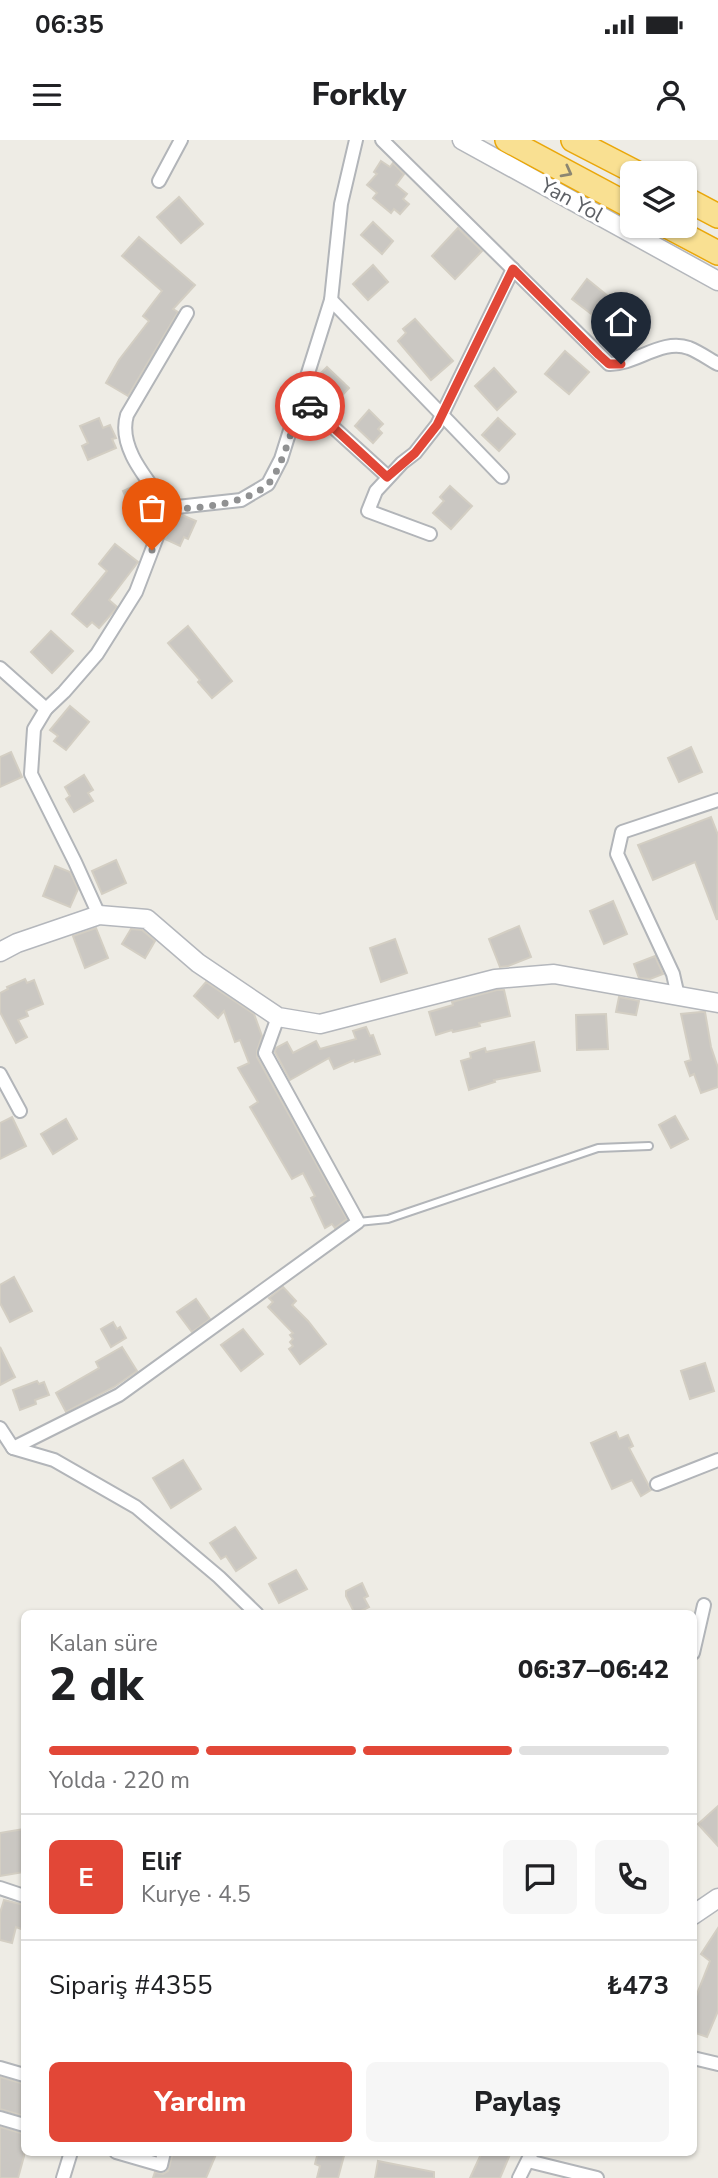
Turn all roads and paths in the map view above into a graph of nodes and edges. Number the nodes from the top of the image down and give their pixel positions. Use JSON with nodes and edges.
{"nodes":[{"id":1,"x":181,"y":140,"type":"edge"},
{"id":2,"x":356,"y":140,"type":"edge"},
{"id":3,"x":382,"y":140,"type":"edge"},
{"id":4,"x":463,"y":140,"type":"edge"},
{"id":5,"x":507,"y":140,"type":"edge"},
{"id":6,"x":573,"y":140,"type":"edge"},
{"id":7,"x":620,"y":164,"type":"edge"},
{"id":8,"x":159,"y":181,"type":"dead end"},
{"id":9,"x":620,"y":201,"type":"edge"},
{"id":10,"x":697,"y":205,"type":"edge"},
{"id":11,"x":718,"y":216,"type":"edge"},
{"id":12,"x":690,"y":238,"type":"edge"},
{"id":13,"x":718,"y":253,"type":"edge"},
{"id":14,"x":513,"y":269,"type":"junction"},
{"id":15,"x":718,"y":281,"type":"edge"},
{"id":16,"x":331,"y":300,"type":"junction"},
{"id":17,"x":187,"y":313,"type":"dead end"},
{"id":18,"x":718,"y":364,"type":"edge"},
{"id":19,"x":302,"y":398,"type":"junction"},
{"id":20,"x":442,"y":414,"type":"junction"},
{"id":21,"x":387,"y":477,"type":"junction"},
{"id":22,"x":502,"y":477,"type":"dead end"},
{"id":23,"x":169,"y":509,"type":"junction"},
{"id":24,"x":430,"y":534,"type":"dead end"},
{"id":25,"x":0,"y":668,"type":"edge"},
{"id":26,"x":46,"y":709,"type":"junction"},
{"id":27,"x":718,"y":800,"type":"edge"},
{"id":28,"x":99,"y":915,"type":"junction"},
{"id":29,"x":0,"y":952,"type":"edge"},
{"id":30,"x":678,"y":996,"type":"junction"},
{"id":31,"x":718,"y":1003,"type":"edge"},
{"id":32,"x":278,"y":1017,"type":"junction"},
{"id":33,"x":0,"y":1074,"type":"edge"},
{"id":34,"x":20,"y":1111,"type":"dead end"},
{"id":35,"x":649,"y":1146,"type":"dead end"},
{"id":36,"x":358,"y":1222,"type":"junction"},
{"id":37,"x":0,"y":1427,"type":"edge"},
{"id":38,"x":13,"y":1448,"type":"junction"},
{"id":39,"x":718,"y":1460,"type":"edge"},
{"id":40,"x":657,"y":1484,"type":"dead end"},
{"id":41,"x":704,"y":1605,"type":"dead end"},
{"id":42,"x":253,"y":1610,"type":"edge"},
{"id":43,"x":697,"y":1636,"type":"edge"},
{"id":44,"x":0,"y":1888,"type":"edge"},
{"id":45,"x":21,"y":1895,"type":"edge"},
{"id":46,"x":718,"y":1898,"type":"edge"},
{"id":47,"x":697,"y":1912,"type":"edge"},
{"id":48,"x":697,"y":2060,"type":"edge"},
{"id":49,"x":718,"y":2064,"type":"edge"},
{"id":50,"x":0,"y":2068,"type":"edge"},
{"id":51,"x":21,"y":2074,"type":"edge"},
{"id":52,"x":0,"y":2118,"type":"edge"},
{"id":53,"x":21,"y":2124,"type":"edge"},
{"id":54,"x":70,"y":2156,"type":"edge"},
{"id":55,"x":130,"y":2156,"type":"edge"},
{"id":56,"x":163,"y":2156,"type":"edge"},
{"id":57,"x":530,"y":2157,"type":"edge"},
{"id":58,"x":63,"y":2178,"type":"edge"},
{"id":59,"x":519,"y":2178,"type":"edge"},
{"id":60,"x":597,"y":2178,"type":"edge"}],
"edges":[{"from":1,"to":8,"type":"street"},
{"from":2,"to":16,"type":"street"},
{"from":3,"to":14,"type":"street"},
{"from":4,"to":15,"type":"street","name":"Yan Yol"},
{"from":5,"to":9,"type":"highway","one_way":true},
{"from":6,"to":7,"type":"highway"},
{"from":10,"to":11,"type":"highway"},
{"from":12,"to":13,"type":"highway"},
{"from":14,"to":18,"type":"street"},
{"from":14,"to":20,"type":"street"},
{"from":16,"to":19,"type":"street"},
{"from":16,"to":20,"type":"street"},
{"from":17,"to":23,"type":"street"},
{"from":19,"to":21,"type":"street"},
{"from":19,"to":23,"type":"street"},
{"from":20,"to":21,"type":"street"},
{"from":20,"to":22,"type":"street"},
{"from":21,"to":24,"type":"street"},
{"from":23,"to":26,"type":"street"},
{"from":25,"to":26,"type":"street"},
{"from":26,"to":28,"type":"street"},
{"from":27,"to":30,"type":"street"},
{"from":28,"to":29,"type":"street"},
{"from":28,"to":32,"type":"street"},
{"from":30,"to":31,"type":"street"},
{"from":30,"to":32,"type":"street"},
{"from":32,"to":36,"type":"street"},
{"from":33,"to":34,"type":"street"},
{"from":35,"to":36,"type":"lane"},
{"from":36,"to":38,"type":"street"},
{"from":37,"to":38,"type":"street"},
{"from":38,"to":42,"type":"street"},
{"from":39,"to":40,"type":"street"},
{"from":41,"to":43,"type":"street"},
{"from":44,"to":45,"type":"street"},
{"from":46,"to":47,"type":"street"},
{"from":48,"to":49,"type":"street"},
{"from":50,"to":51,"type":"street"},
{"from":52,"to":53,"type":"street"},
{"from":54,"to":58,"type":"street"},
{"from":55,"to":56,"type":"street"},
{"from":57,"to":59,"type":"street"},
{"from":57,"to":60,"type":"street"}]}
